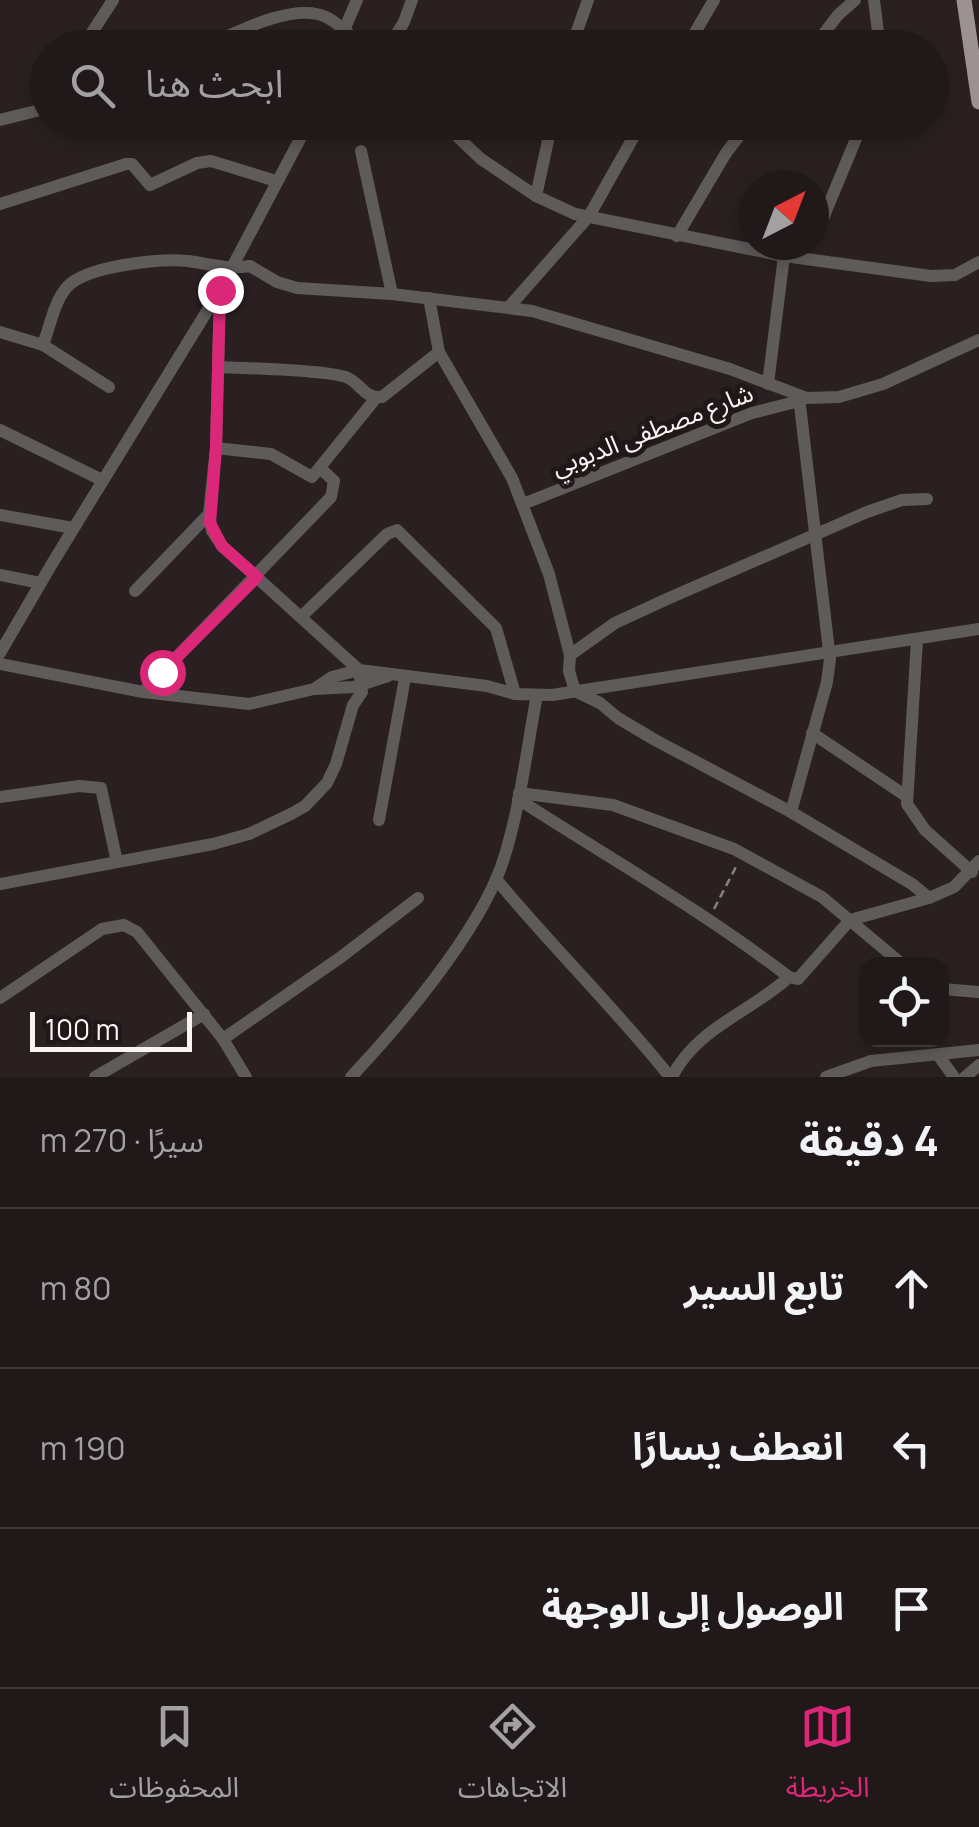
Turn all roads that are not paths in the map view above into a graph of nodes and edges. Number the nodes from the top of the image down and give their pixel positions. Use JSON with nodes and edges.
{"nodes":[{"id":1,"x":112,"y":0,"type":"edge"},
{"id":2,"x":357,"y":0,"type":"edge"},
{"id":3,"x":412,"y":0,"type":"edge"},
{"id":4,"x":588,"y":0,"type":"edge"},
{"id":5,"x":714,"y":0,"type":"edge"},
{"id":6,"x":855,"y":0,"type":"edge"},
{"id":7,"x":874,"y":0,"type":"edge"},
{"id":8,"x":964,"y":0,"type":"edge"},
{"id":9,"x":93,"y":30,"type":"edge"},
{"id":10,"x":242,"y":30,"type":"edge"},
{"id":11,"x":344,"y":30,"type":"joint"},
{"id":12,"x":399,"y":30,"type":"edge"},
{"id":13,"x":577,"y":30,"type":"edge"},
{"id":14,"x":696,"y":30,"type":"edge"},
{"id":15,"x":827,"y":30,"type":"edge"},
{"id":16,"x":878,"y":30,"type":"edge"},
{"id":17,"x":975,"y":44,"type":"edge"},
{"id":18,"x":979,"y":102,"type":"edge"},
{"id":19,"x":30,"y":112,"type":"edge"},
{"id":20,"x":0,"y":120,"type":"edge"},
{"id":21,"x":299,"y":140,"type":"edge"},
{"id":22,"x":461,"y":140,"type":"edge"},
{"id":23,"x":548,"y":140,"type":"edge"},
{"id":24,"x":632,"y":140,"type":"edge"},
{"id":25,"x":736,"y":140,"type":"edge"},
{"id":26,"x":856,"y":140,"type":"edge"},
{"id":27,"x":361,"y":151,"type":"dead end"},
{"id":28,"x":276,"y":181,"type":"junction"},
{"id":29,"x":536,"y":196,"type":"junction"},
{"id":30,"x":0,"y":204,"type":"edge"},
{"id":31,"x":829,"y":204,"type":"edge"},
{"id":32,"x":589,"y":216,"type":"junction"},
{"id":33,"x":677,"y":236,"type":"junction"},
{"id":34,"x":739,"y":248,"type":"edge"},
{"id":35,"x":784,"y":260,"type":"edge"},
{"id":36,"x":807,"y":260,"type":"edge"},
{"id":37,"x":979,"y":262,"type":"edge"},
{"id":38,"x":232,"y":270,"type":"junction"},
{"id":39,"x":220,"y":290,"type":"junction"},
{"id":40,"x":392,"y":294,"type":"junction"},
{"id":41,"x":430,"y":298,"type":"junction"},
{"id":42,"x":509,"y":307,"type":"junction"},
{"id":43,"x":0,"y":332,"type":"edge"},
{"id":44,"x":979,"y":340,"type":"edge"},
{"id":45,"x":44,"y":345,"type":"junction"},
{"id":46,"x":438,"y":352,"type":"junction"},
{"id":47,"x":218,"y":366,"type":"junction"},
{"id":48,"x":768,"y":384,"type":"junction"},
{"id":49,"x":108,"y":387,"type":"dead end"},
{"id":50,"x":376,"y":398,"type":"junction"},
{"id":51,"x":799,"y":399,"type":"junction"},
{"id":52,"x":0,"y":430,"type":"edge"},
{"id":53,"x":216,"y":448,"type":"junction"},
{"id":54,"x":321,"y":469,"type":"junction"},
{"id":55,"x":102,"y":480,"type":"junction"},
{"id":56,"x":927,"y":498,"type":"dead end"},
{"id":57,"x":523,"y":504,"type":"junction"},
{"id":58,"x":210,"y":514,"type":"junction"},
{"id":59,"x":0,"y":515,"type":"edge"},
{"id":60,"x":73,"y":528,"type":"junction"},
{"id":61,"x":814,"y":536,"type":"junction"},
{"id":62,"x":0,"y":575,"type":"edge"},
{"id":63,"x":257,"y":577,"type":"junction"},
{"id":64,"x":40,"y":583,"type":"junction"},
{"id":65,"x":135,"y":591,"type":"dead end"},
{"id":66,"x":302,"y":616,"type":"junction"},
{"id":67,"x":979,"y":629,"type":"edge"},
{"id":68,"x":917,"y":640,"type":"junction"},
{"id":69,"x":829,"y":652,"type":"junction"},
{"id":70,"x":0,"y":653,"type":"edge"},
{"id":71,"x":570,"y":655,"type":"junction"},
{"id":72,"x":0,"y":664,"type":"edge"},
{"id":73,"x":343,"y":666,"type":"junction"},
{"id":74,"x":361,"y":678,"type":"junction"},
{"id":75,"x":405,"y":678,"type":"junction"},
{"id":76,"x":314,"y":688,"type":"junction"},
{"id":77,"x":345,"y":688,"type":"junction"},
{"id":78,"x":575,"y":690,"type":"junction"},
{"id":79,"x":142,"y":692,"type":"junction"},
{"id":80,"x":515,"y":694,"type":"junction"},
{"id":81,"x":537,"y":695,"type":"junction"},
{"id":82,"x":353,"y":704,"type":"junction"},
{"id":83,"x":812,"y":733,"type":"junction"},
{"id":84,"x":518,"y":796,"type":"junction"},
{"id":85,"x":906,"y":796,"type":"junction"},
{"id":86,"x":0,"y":797,"type":"edge"},
{"id":87,"x":792,"y":812,"type":"junction"},
{"id":88,"x":379,"y":820,"type":"dead end"},
{"id":89,"x":117,"y":862,"type":"junction"},
{"id":90,"x":975,"y":866,"type":"edge"},
{"id":91,"x":496,"y":879,"type":"junction"},
{"id":92,"x":0,"y":884,"type":"edge"},
{"id":93,"x":418,"y":898,"type":"dead end"},
{"id":94,"x":929,"y":898,"type":"junction"},
{"id":95,"x":850,"y":920,"type":"junction"},
{"id":96,"x":894,"y":957,"type":"edge"},
{"id":97,"x":789,"y":977,"type":"junction"},
{"id":98,"x":949,"y":990,"type":"edge"},
{"id":99,"x":979,"y":992,"type":"edge"},
{"id":100,"x":0,"y":998,"type":"edge"},
{"id":101,"x":204,"y":1014,"type":"junction"},
{"id":102,"x":223,"y":1038,"type":"junction"},
{"id":103,"x":979,"y":1050,"type":"edge"},
{"id":104,"x":938,"y":1055,"type":"junction"},
{"id":105,"x":979,"y":1065,"type":"edge"},
{"id":106,"x":361,"y":1072,"type":"edge"},
{"id":107,"x":95,"y":1077,"type":"edge"},
{"id":108,"x":246,"y":1077,"type":"edge"},
{"id":109,"x":350,"y":1077,"type":"edge"},
{"id":110,"x":671,"y":1077,"type":"edge"},
{"id":111,"x":826,"y":1077,"type":"edge"},
{"id":112,"x":954,"y":1077,"type":"edge"},
{"id":113,"x":965,"y":1077,"type":"edge"}],
"edges":[{"from":1,"to":9,"type":"street"},
{"from":2,"to":11,"type":"street"},
{"from":3,"to":12,"type":"street"},
{"from":4,"to":13,"type":"street"},
{"from":5,"to":14,"type":"street"},
{"from":6,"to":15,"type":"street"},
{"from":7,"to":16,"type":"street"},
{"from":8,"to":17,"type":"main road"},
{"from":10,"to":11,"type":"street"},
{"from":17,"to":18,"type":"main road"},
{"from":19,"to":20,"type":"street"},
{"from":21,"to":28,"type":"street"},
{"from":22,"to":29,"type":"street"},
{"from":23,"to":29,"type":"street"},
{"from":24,"to":32,"type":"street"},
{"from":25,"to":33,"type":"street"},
{"from":26,"to":31,"type":"street"},
{"from":27,"to":40,"type":"street"},
{"from":28,"to":30,"type":"street"},
{"from":28,"to":38,"type":"street"},
{"from":29,"to":32,"type":"street"},
{"from":32,"to":33,"type":"street"},
{"from":32,"to":42,"type":"street"},
{"from":33,"to":34,"type":"street"},
{"from":35,"to":48,"type":"street"},
{"from":36,"to":37,"type":"street"},
{"from":38,"to":39,"type":"street"},
{"from":38,"to":40,"type":"street"},
{"from":38,"to":45,"type":"street"},
{"from":39,"to":47,"type":"street"},
{"from":39,"to":55,"type":"street"},
{"from":40,"to":41,"type":"street"},
{"from":41,"to":42,"type":"street"},
{"from":41,"to":46,"type":"street"},
{"from":42,"to":48,"type":"street"},
{"from":43,"to":45,"type":"street"},
{"from":44,"to":51,"type":"street"},
{"from":45,"to":49,"type":"street"},
{"from":46,"to":50,"type":"street"},
{"from":46,"to":57,"type":"street"},
{"from":47,"to":50,"type":"street"},
{"from":47,"to":53,"type":"street"},
{"from":48,"to":51,"type":"street"},
{"from":50,"to":54,"type":"street"},
{"from":51,"to":57,"type":"street","name":"شارع مصطفى الدبوبي"},
{"from":51,"to":61,"type":"street"},
{"from":52,"to":55,"type":"street"},
{"from":53,"to":54,"type":"street"},
{"from":53,"to":58,"type":"street"},
{"from":54,"to":63,"type":"street"},
{"from":55,"to":60,"type":"street"},
{"from":56,"to":61,"type":"street"},
{"from":57,"to":71,"type":"street"},
{"from":58,"to":63,"type":"street"},
{"from":58,"to":65,"type":"street"},
{"from":59,"to":60,"type":"street"},
{"from":60,"to":64,"type":"street"},
{"from":61,"to":69,"type":"street"},
{"from":61,"to":71,"type":"street"},
{"from":62,"to":64,"type":"street"},
{"from":63,"to":66,"type":"street"},
{"from":63,"to":79,"type":"street"},
{"from":64,"to":70,"type":"street"},
{"from":66,"to":73,"type":"street"},
{"from":66,"to":80,"type":"street"},
{"from":67,"to":68,"type":"street"},
{"from":68,"to":69,"type":"street"},
{"from":68,"to":85,"type":"street"},
{"from":69,"to":78,"type":"street"},
{"from":69,"to":83,"type":"street"},
{"from":71,"to":78,"type":"street"},
{"from":72,"to":79,"type":"street"},
{"from":73,"to":74,"type":"street"},
{"from":73,"to":76,"type":"street"},
{"from":73,"to":77,"type":"street"},
{"from":74,"to":75,"type":"street"},
{"from":74,"to":77,"type":"street"},
{"from":74,"to":82,"type":"street"},
{"from":75,"to":80,"type":"street"},
{"from":75,"to":88,"type":"street"},
{"from":76,"to":77,"type":"street"},
{"from":76,"to":79,"type":"street"},
{"from":77,"to":82,"type":"street"},
{"from":78,"to":81,"type":"street"},
{"from":78,"to":87,"type":"street"},
{"from":80,"to":81,"type":"street"},
{"from":81,"to":84,"type":"street"},
{"from":82,"to":89,"type":"street"},
{"from":83,"to":85,"type":"street"},
{"from":83,"to":87,"type":"street"},
{"from":84,"to":91,"type":"street"},
{"from":84,"to":95,"type":"street"},
{"from":84,"to":97,"type":"street"},
{"from":85,"to":90,"type":"street"},
{"from":86,"to":89,"type":"street"},
{"from":87,"to":94,"type":"street"},
{"from":89,"to":92,"type":"street"},
{"from":90,"to":94,"type":"street"},
{"from":91,"to":106,"type":"street"},
{"from":91,"to":110,"type":"street"},
{"from":93,"to":102,"type":"street"},
{"from":94,"to":95,"type":"street"},
{"from":95,"to":96,"type":"street"},
{"from":95,"to":97,"type":"street"},
{"from":97,"to":110,"type":"street"},
{"from":98,"to":99,"type":"street"},
{"from":100,"to":101,"type":"street"},
{"from":101,"to":102,"type":"street"},
{"from":101,"to":107,"type":"street"},
{"from":102,"to":108,"type":"street"},
{"from":103,"to":104,"type":"street"},
{"from":104,"to":111,"type":"street"},
{"from":104,"to":112,"type":"street"},
{"from":105,"to":113,"type":"street"},
{"from":106,"to":109,"type":"street"}]}
